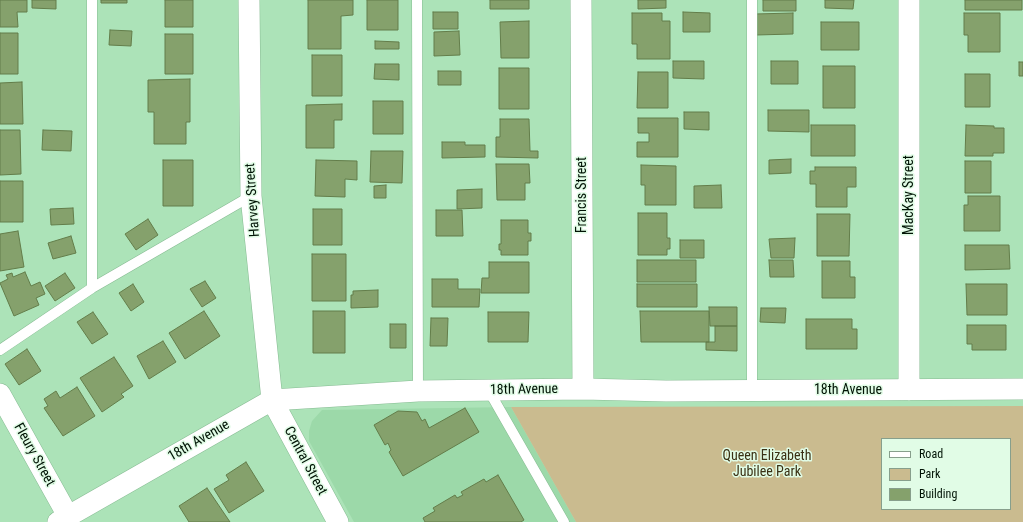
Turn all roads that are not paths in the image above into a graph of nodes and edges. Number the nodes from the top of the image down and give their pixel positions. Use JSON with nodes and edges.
{"nodes":[{"id":1,"x":92,"y":0,"type":"edge"},
{"id":2,"x":249,"y":0,"type":"edge"},
{"id":3,"x":417,"y":0,"type":"edge"},
{"id":4,"x":581,"y":0,"type":"edge"},
{"id":5,"x":752,"y":0,"type":"edge"},
{"id":6,"x":909,"y":0,"type":"edge"},
{"id":7,"x":251,"y":196,"type":"junction"},
{"id":8,"x":92,"y":288,"type":"junction"},
{"id":9,"x":0,"y":350,"type":"edge"},
{"id":10,"x":583,"y":389,"type":"junction"},
{"id":11,"x":1023,"y":389,"type":"edge"},
{"id":12,"x":752,"y":390,"type":"junction"},
{"id":13,"x":910,"y":390,"type":"junction"},
{"id":14,"x":418,"y":391,"type":"junction"},
{"id":15,"x":489,"y":391,"type":"junction"},
{"id":16,"x":0,"y":394,"type":"edge"},
{"id":17,"x":272,"y":400,"type":"junction"},
{"id":18,"x":63,"y":519,"type":"edge"},
{"id":19,"x":338,"y":522,"type":"edge"},
{"id":20,"x":564,"y":522,"type":"edge"}],
"edges":[{"from":1,"to":8,"type":"lane"},
{"from":2,"to":7,"type":"street","name":"Harvey Street"},
{"from":3,"to":14,"type":"lane"},
{"from":4,"to":10,"type":"street","name":"Francis Street"},
{"from":5,"to":12,"type":"lane"},
{"from":6,"to":13,"type":"street","name":"MacKay Street"},
{"from":7,"to":8,"type":"lane"},
{"from":7,"to":17,"type":"street","name":"Harvey Street"},
{"from":8,"to":9,"type":"lane"},
{"from":10,"to":12,"type":"street","name":"18th Avenue"},
{"from":10,"to":15,"type":"street","name":"18th Avenue"},
{"from":11,"to":13,"type":"street","name":"18th Avenue"},
{"from":12,"to":13,"type":"street","name":"18th Avenue"},
{"from":14,"to":15,"type":"street","name":"18th Avenue"},
{"from":14,"to":17,"type":"street","name":"18th Avenue"},
{"from":15,"to":20,"type":"lane"},
{"from":16,"to":18,"type":"street","name":"Fleury Street"},
{"from":17,"to":18,"type":"street","name":"18th Avenue"},
{"from":17,"to":19,"type":"street","name":"Central Street"}]}
